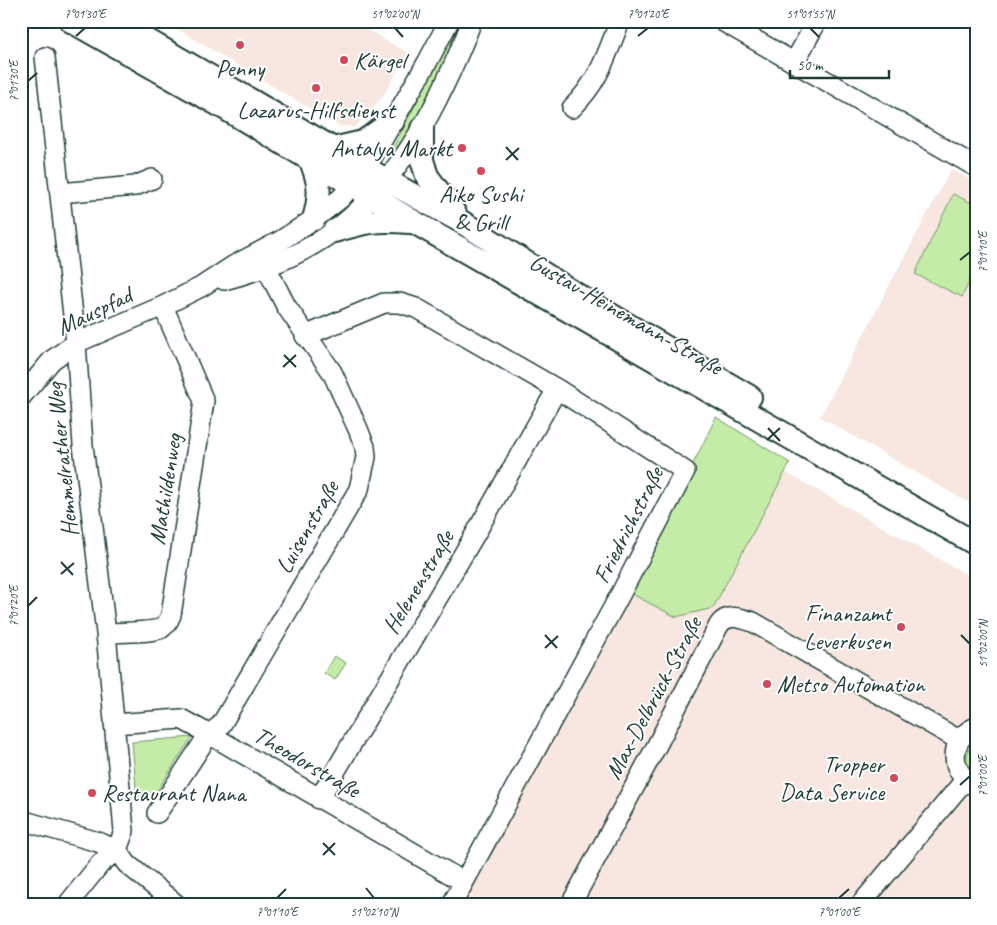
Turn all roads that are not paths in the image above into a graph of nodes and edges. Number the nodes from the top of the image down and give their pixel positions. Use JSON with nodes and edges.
{"nodes":[{"id":1,"x":70,"y":21,"type":"edge"},
{"id":2,"x":114,"y":21,"type":"edge"},
{"id":3,"x":449,"y":21,"type":"edge"},
{"id":4,"x":472,"y":21,"type":"edge"},
{"id":5,"x":620,"y":21,"type":"edge"},
{"id":6,"x":722,"y":21,"type":"edge"},
{"id":7,"x":817,"y":21,"type":"edge"},
{"id":8,"x":45,"y":57,"type":"dead end"},
{"id":9,"x":794,"y":63,"type":"junction"},
{"id":10,"x":572,"y":108,"type":"dead end"},
{"id":11,"x":393,"y":121,"type":"junction"},
{"id":12,"x":422,"y":129,"type":"junction"},
{"id":13,"x":333,"y":148,"type":"junction"},
{"id":14,"x":311,"y":161,"type":"junction"},
{"id":15,"x":976,"y":166,"type":"edge"},
{"id":16,"x":366,"y":168,"type":"junction"},
{"id":17,"x":152,"y":179,"type":"dead end"},
{"id":18,"x":386,"y":180,"type":"junction"},
{"id":19,"x":362,"y":192,"type":"junction"},
{"id":20,"x":60,"y":193,"type":"junction"},
{"id":21,"x":314,"y":219,"type":"junction"},
{"id":22,"x":460,"y":221,"type":"junction"},
{"id":23,"x":414,"y":222,"type":"junction"},
{"id":24,"x":334,"y":231,"type":"junction"},
{"id":25,"x":263,"y":259,"type":"junction"},
{"id":26,"x":163,"y":306,"type":"junction"},
{"id":27,"x":305,"y":336,"type":"junction"},
{"id":28,"x":76,"y":343,"type":"junction"},
{"id":29,"x":557,"y":389,"type":"junction"},
{"id":30,"x":21,"y":397,"type":"edge"},
{"id":31,"x":976,"y":528,"type":"edge"},
{"id":32,"x":976,"y":544,"type":"edge"},
{"id":33,"x":106,"y":633,"type":"junction"},
{"id":34,"x":114,"y":724,"type":"junction"},
{"id":35,"x":976,"y":726,"type":"edge"},
{"id":36,"x":209,"y":734,"type":"junction"},
{"id":37,"x":959,"y":740,"type":"junction"},
{"id":38,"x":970,"y":783,"type":"edge"},
{"id":39,"x":319,"y":798,"type":"junction"},
{"id":40,"x":157,"y":813,"type":"dead end"},
{"id":41,"x":21,"y":820,"type":"edge"},
{"id":42,"x":117,"y":850,"type":"junction"},
{"id":43,"x":464,"y":882,"type":"junction"},
{"id":44,"x":68,"y":904,"type":"edge"},
{"id":45,"x":176,"y":904,"type":"edge"},
{"id":46,"x":452,"y":904,"type":"edge"},
{"id":47,"x":571,"y":904,"type":"edge"},
{"id":48,"x":861,"y":904,"type":"edge"}],
"edges":[{"from":1,"to":14,"type":"main road","name":"Gustav-Heinemann-Straße"},
{"from":2,"to":13,"type":"main road","name":"Gustav-Heinemann-Straße"},
{"from":3,"to":11,"type":"street"},
{"from":4,"to":12,"type":"street"},
{"from":5,"to":10,"type":"street"},
{"from":6,"to":9,"type":"street"},
{"from":7,"to":9,"type":"street"},
{"from":8,"to":20,"type":"street","name":"Hemmelrather Weg"},
{"from":9,"to":15,"type":"street"},
{"from":11,"to":13,"type":"main road"},
{"from":11,"to":16,"type":"street"},
{"from":12,"to":18,"type":"street"},
{"from":12,"to":22,"type":"main road"},
{"from":13,"to":16,"type":"main road","name":"Gustav-Heinemann-Straße"},
{"from":14,"to":19,"type":"main road","name":"Gustav-Heinemann-Straße"},
{"from":14,"to":21,"type":"main road"},
{"from":16,"to":18,"type":"main road","name":"Gustav-Heinemann-Straße"},
{"from":16,"to":19,"type":"street"},
{"from":17,"to":20,"type":"street"},
{"from":18,"to":19,"type":"street"},
{"from":18,"to":22,"type":"main road","name":"Gustav-Heinemann-Straße"},
{"from":19,"to":21,"type":"street","name":"Mauspfad"},
{"from":19,"to":23,"type":"main road","name":"Gustav-Heinemann-Straße"},
{"from":19,"to":24,"type":"street","name":"Mauspfad"},
{"from":20,"to":28,"type":"street","name":"Hemmelrather Weg"},
{"from":21,"to":25,"type":"street","name":"Mauspfad"},
{"from":22,"to":31,"type":"main road","name":"Gustav-Heinemann-Straße"},
{"from":23,"to":24,"type":"main road"},
{"from":23,"to":32,"type":"main road","name":"Gustav-Heinemann-Straße"},
{"from":24,"to":25,"type":"street","name":"Mauspfad"},
{"from":25,"to":26,"type":"street","name":"Mauspfad"},
{"from":25,"to":27,"type":"street","name":"Luisenstraße"},
{"from":26,"to":28,"type":"street","name":"Mauspfad"},
{"from":26,"to":33,"type":"street","name":"Mathildenweg"},
{"from":27,"to":29,"type":"street","name":"Friedrichstraße"},
{"from":27,"to":36,"type":"street","name":"Luisenstraße"},
{"from":28,"to":30,"type":"street","name":"Mauspfad"},
{"from":28,"to":33,"type":"street","name":"Hemmelrather Weg"},
{"from":29,"to":39,"type":"street","name":"Helenenstraße"},
{"from":29,"to":43,"type":"street","name":"Friedrichstraße"},
{"from":33,"to":34,"type":"street","name":"Hemmelrather Weg"},
{"from":34,"to":36,"type":"street","name":"Theodorstraße"},
{"from":34,"to":42,"type":"street","name":"Hemmelrather Weg"},
{"from":35,"to":37,"type":"street"},
{"from":36,"to":39,"type":"street","name":"Theodorstraße"},
{"from":36,"to":40,"type":"street","name":"Luisenstraße"},
{"from":37,"to":38,"type":"street"},
{"from":37,"to":47,"type":"street","name":"Max-Delbrück-Straße"},
{"from":38,"to":48,"type":"street"},
{"from":39,"to":43,"type":"street","name":"Theodorstraße"},
{"from":41,"to":42,"type":"street"},
{"from":42,"to":44,"type":"street"},
{"from":42,"to":45,"type":"street"},
{"from":43,"to":46,"type":"street","name":"Friedrichstraße"}]}
